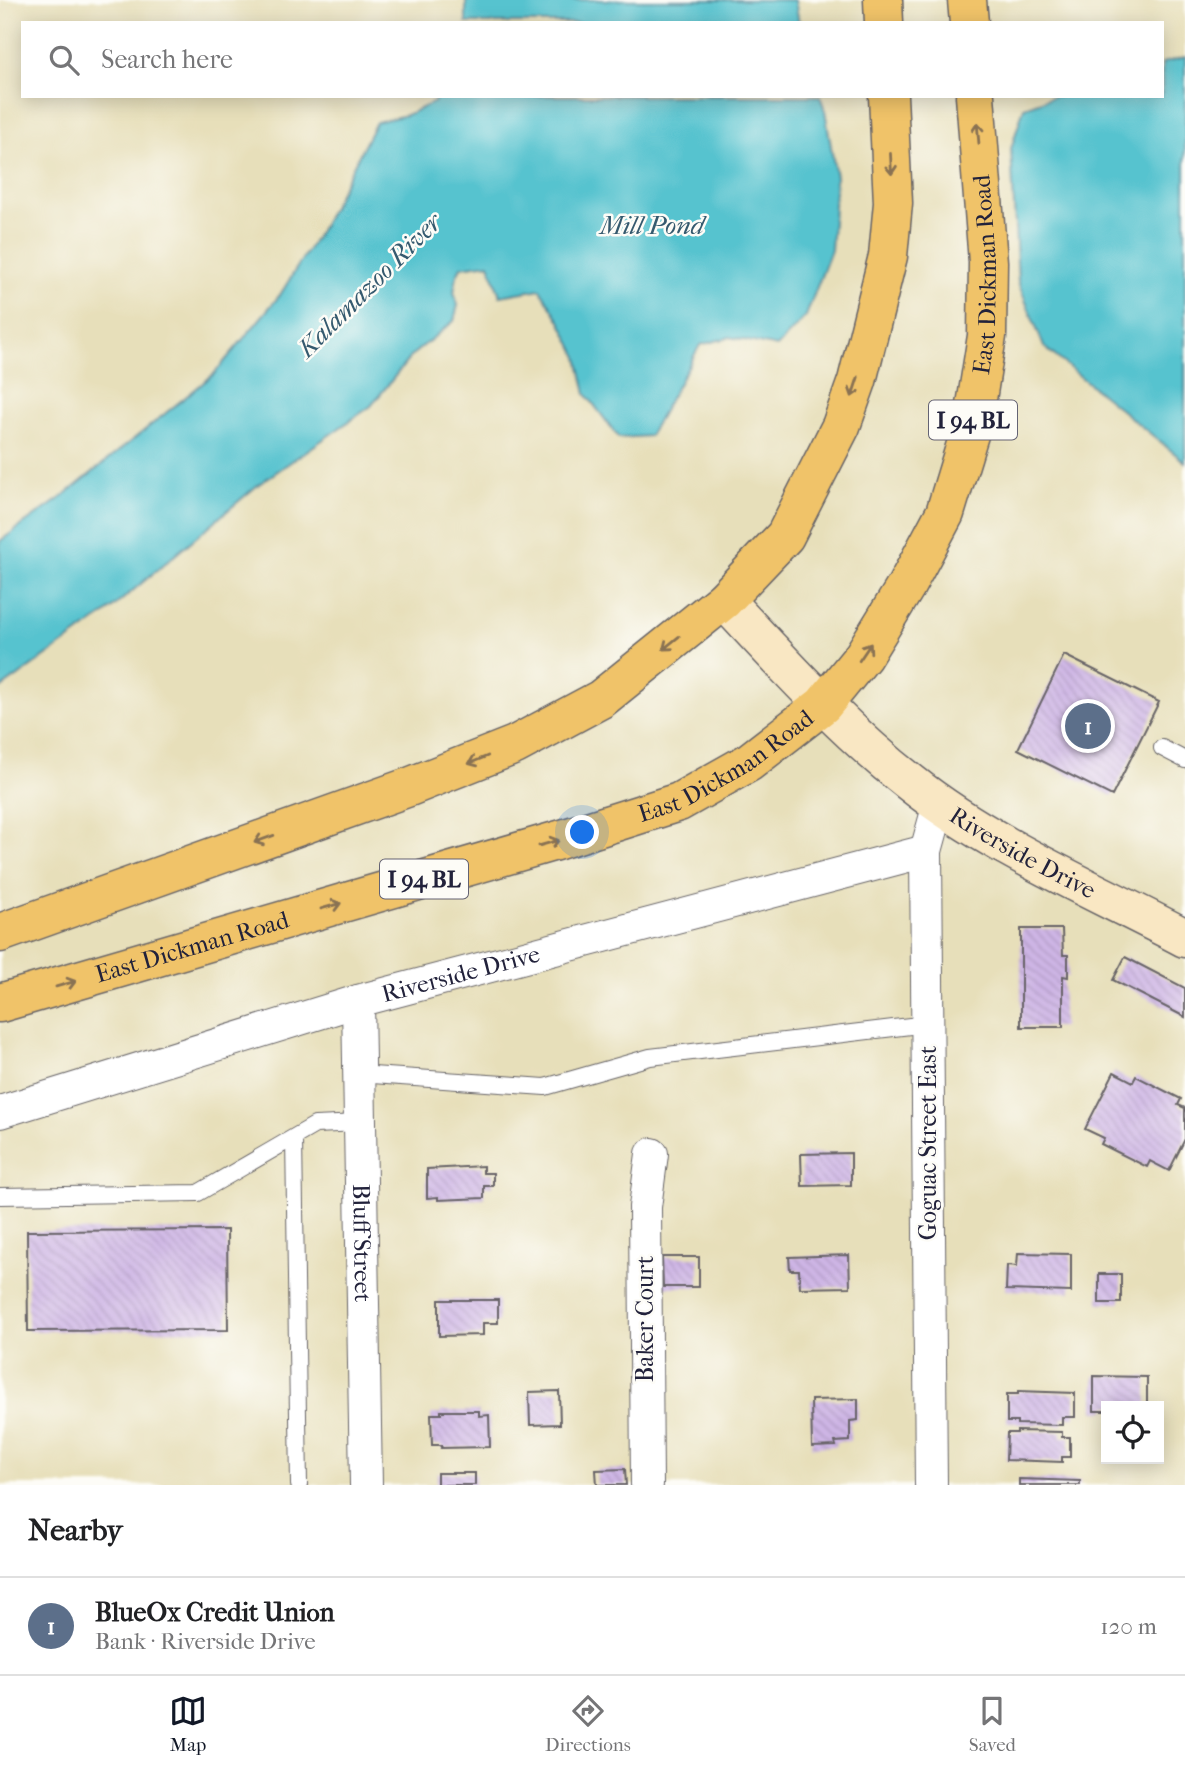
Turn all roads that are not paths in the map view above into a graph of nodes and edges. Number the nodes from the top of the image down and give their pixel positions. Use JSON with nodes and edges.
{"nodes":[{"id":1,"x":883,"y":0,"type":"edge"},
{"id":2,"x":967,"y":0,"type":"edge"},
{"id":3,"x":884,"y":21,"type":"edge"},
{"id":4,"x":969,"y":21,"type":"edge"},
{"id":5,"x":888,"y":98,"type":"edge"},
{"id":6,"x":975,"y":98,"type":"edge"},
{"id":7,"x":724,"y":600,"type":"junction"},
{"id":8,"x":823,"y":705,"type":"junction"},
{"id":9,"x":1163,"y":748,"type":"dead end"},
{"id":10,"x":1185,"y":760,"type":"edge"},
{"id":11,"x":940,"y":804,"type":"junction"},
{"id":12,"x":926,"y":851,"type":"junction"},
{"id":13,"x":0,"y":933,"type":"edge"},
{"id":14,"x":1185,"y":938,"type":"edge"},
{"id":15,"x":358,"y":1001,"type":"junction"},
{"id":16,"x":0,"y":1003,"type":"edge"},
{"id":17,"x":927,"y":1024,"type":"junction"},
{"id":18,"x":359,"y":1074,"type":"junction"},
{"id":19,"x":0,"y":1112,"type":"edge"},
{"id":20,"x":360,"y":1123,"type":"junction"},
{"id":21,"x":294,"y":1138,"type":"junction"},
{"id":22,"x":652,"y":1154,"type":"dead end"},
{"id":23,"x":0,"y":1196,"type":"edge"},
{"id":24,"x":299,"y":1485,"type":"edge"},
{"id":25,"x":366,"y":1485,"type":"edge"},
{"id":26,"x":647,"y":1485,"type":"edge"},
{"id":27,"x":931,"y":1485,"type":"edge"}],
"edges":[{"from":1,"to":3,"type":"main road"},
{"from":2,"to":4,"type":"main road"},
{"from":5,"to":7,"type":"main road","one_way":true},
{"from":8,"to":6,"type":"main road","name":"East Dickman Road","number":"I 94 BL","one_way":true},
{"from":7,"to":8,"type":"street","name":"Riverside Drive"},
{"from":7,"to":13,"type":"main road","one_way":true},
{"from":8,"to":11,"type":"street","name":"Riverside Drive"},
{"from":16,"to":8,"type":"main road","name":"East Dickman Road","number":"I 94 BL","one_way":true},
{"from":9,"to":10,"type":"lane"},
{"from":11,"to":12,"type":"street","name":"Goguac Street East"},
{"from":11,"to":14,"type":"street","name":"Riverside Drive"},
{"from":12,"to":15,"type":"street","name":"Riverside Drive"},
{"from":12,"to":17,"type":"street","name":"Goguac Street East"},
{"from":15,"to":18,"type":"street","name":"Bluff Street"},
{"from":15,"to":19,"type":"street","name":"Riverside Drive"},
{"from":17,"to":18,"type":"lane"},
{"from":17,"to":27,"type":"street","name":"Goguac Street East"},
{"from":18,"to":20,"type":"street","name":"Bluff Street"},
{"from":20,"to":21,"type":"lane"},
{"from":20,"to":25,"type":"street","name":"Bluff Street"},
{"from":21,"to":23,"type":"lane"},
{"from":21,"to":24,"type":"lane"},
{"from":22,"to":26,"type":"street","name":"Baker Court"}]}
